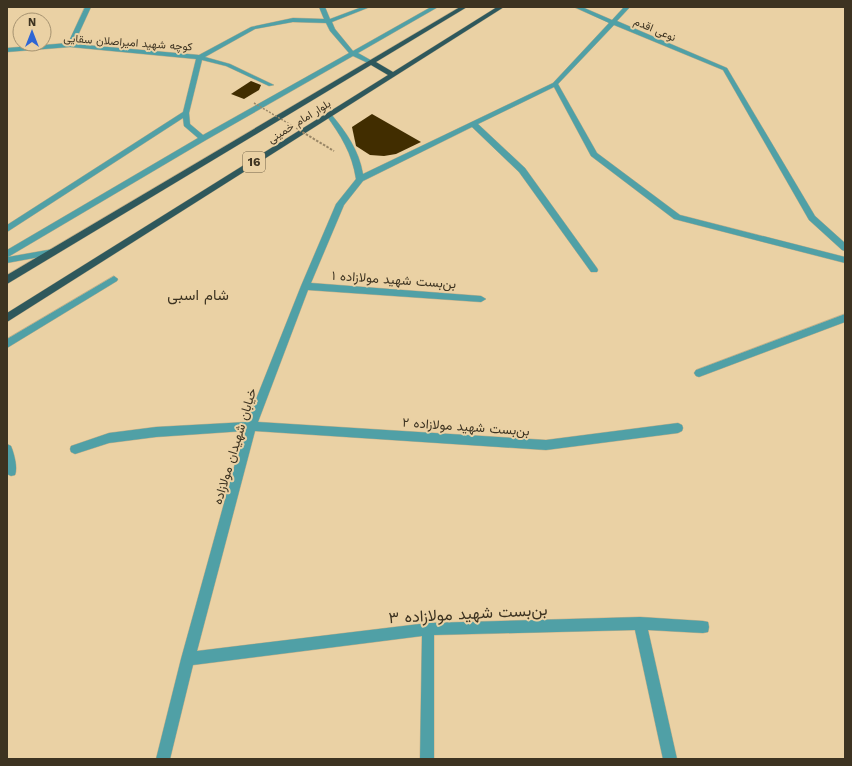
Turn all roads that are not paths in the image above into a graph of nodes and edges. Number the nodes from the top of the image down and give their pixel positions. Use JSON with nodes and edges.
{"nodes":[{"id":1,"x":88,"y":7,"type":"edge"},
{"id":2,"x":322,"y":7,"type":"edge"},
{"id":3,"x":367,"y":7,"type":"edge"},
{"id":4,"x":435,"y":7,"type":"edge"},
{"id":5,"x":464,"y":7,"type":"edge"},
{"id":6,"x":501,"y":7,"type":"edge"},
{"id":7,"x":577,"y":7,"type":"edge"},
{"id":8,"x":627,"y":7,"type":"edge"},
{"id":9,"x":328,"y":21,"type":"junction"},
{"id":10,"x":612,"y":22,"type":"junction"},
{"id":11,"x":70,"y":45,"type":"junction"},
{"id":12,"x":7,"y":50,"type":"edge"},
{"id":13,"x":352,"y":53,"type":"junction"},
{"id":14,"x":200,"y":57,"type":"junction"},
{"id":15,"x":372,"y":63,"type":"junction"},
{"id":16,"x":392,"y":74,"type":"junction"},
{"id":17,"x":555,"y":84,"type":"junction"},
{"id":18,"x":271,"y":85,"type":"dead end"},
{"id":19,"x":186,"y":113,"type":"junction"},
{"id":20,"x":329,"y":115,"type":"junction"},
{"id":21,"x":473,"y":124,"type":"junction"},
{"id":22,"x":203,"y":138,"type":"junction"},
{"id":23,"x":360,"y":179,"type":"junction"},
{"id":24,"x":7,"y":229,"type":"edge"},
{"id":25,"x":845,"y":248,"type":"edge"},
{"id":26,"x":53,"y":252,"type":"junction"},
{"id":27,"x":7,"y":254,"type":"edge"},
{"id":28,"x":7,"y":260,"type":"edge"},
{"id":29,"x":845,"y":260,"type":"edge"},
{"id":30,"x":594,"y":270,"type":"dead end"},
{"id":31,"x":114,"y":279,"type":"dead end"},
{"id":32,"x":7,"y":280,"type":"edge"},
{"id":33,"x":305,"y":286,"type":"junction"},
{"id":34,"x":481,"y":299,"type":"dead end"},
{"id":35,"x":7,"y":318,"type":"edge"},
{"id":36,"x":845,"y":318,"type":"edge"},
{"id":37,"x":7,"y":344,"type":"edge"},
{"id":38,"x":699,"y":373,"type":"dead end"},
{"id":39,"x":251,"y":426,"type":"junction"},
{"id":40,"x":678,"y":428,"type":"dead end"},
{"id":41,"x":7,"y":449,"type":"edge"},
{"id":42,"x":75,"y":449,"type":"dead end"},
{"id":43,"x":11,"y":471,"type":"dead end"},
{"id":44,"x":640,"y":623,"type":"junction"},
{"id":45,"x":703,"y":627,"type":"dead end"},
{"id":46,"x":428,"y":629,"type":"junction"},
{"id":47,"x":188,"y":659,"type":"junction"},
{"id":48,"x":163,"y":759,"type":"edge"},
{"id":49,"x":427,"y":759,"type":"edge"},
{"id":50,"x":670,"y":759,"type":"edge"}],
"edges":[{"from":1,"to":11,"type":"street"},
{"from":2,"to":9,"type":"street"},
{"from":3,"to":9,"type":"street"},
{"from":4,"to":13,"type":"street"},
{"from":5,"to":15,"type":"highway","name":"بلوار امام خمینی","number":"16"},
{"from":6,"to":16,"type":"highway","name":"بلوار امام خمینی","number":"16"},
{"from":7,"to":10,"type":"street","name":"نوعی اقدم"},
{"from":8,"to":10,"type":"street"},
{"from":9,"to":13,"type":"street"},
{"from":9,"to":14,"type":"street"},
{"from":10,"to":17,"type":"street"},
{"from":10,"to":25,"type":"street","name":"نوعی اقدم"},
{"from":11,"to":12,"type":"street","name":"کوچه شهید امیراصلان سقایی"},
{"from":11,"to":14,"type":"street","name":"کوچه شهید امیراصلان سقایی"},
{"from":13,"to":15,"type":"street"},
{"from":13,"to":22,"type":"street"},
{"from":14,"to":18,"type":"street","name":"کوچه شهید امیراصلان سقایی"},
{"from":14,"to":19,"type":"street"},
{"from":15,"to":16,"type":"highway"},
{"from":15,"to":26,"type":"highway","name":"بلوار امام خمینی","number":"16"},
{"from":16,"to":20,"type":"highway","name":"بلوار امام خمینی","number":"16"},
{"from":17,"to":21,"type":"street"},
{"from":17,"to":29,"type":"street"},
{"from":19,"to":22,"type":"street"},
{"from":19,"to":24,"type":"street"},
{"from":20,"to":23,"type":"street"},
{"from":20,"to":35,"type":"highway","name":"بلوار امام خمینی","number":"16"},
{"from":21,"to":23,"type":"street"},
{"from":21,"to":30,"type":"street"},
{"from":22,"to":27,"type":"street"},
{"from":23,"to":33,"type":"street","name":"خیابان شهیدان مولازاده"},
{"from":26,"to":28,"type":"street"},
{"from":26,"to":32,"type":"highway","name":"بلوار امام خمینی","number":"16"},
{"from":31,"to":37,"type":"street"},
{"from":33,"to":34,"type":"street","name":"بن‌بست شهید مولازاده ۱"},
{"from":33,"to":39,"type":"street","name":"خیابان شهیدان مولازاده"},
{"from":36,"to":38,"type":"street"},
{"from":39,"to":40,"type":"street","name":"بن‌بست شهید مولازاده ۲"},
{"from":39,"to":42,"type":"street","name":"بن‌بست شهید مولازاده ۲"},
{"from":39,"to":47,"type":"street","name":"خیابان شهیدان مولازاده"},
{"from":41,"to":43,"type":"street"},
{"from":44,"to":45,"type":"street","name":"بن‌بست شهید مولازاده ۳"},
{"from":44,"to":46,"type":"street","name":"بن‌بست شهید مولازاده ۳"},
{"from":44,"to":50,"type":"street"},
{"from":46,"to":47,"type":"street","name":"بن‌بست شهید مولازاده ۳"},
{"from":46,"to":49,"type":"street"},
{"from":47,"to":48,"type":"street","name":"خیابان شهیدان مولازاده"}]}
